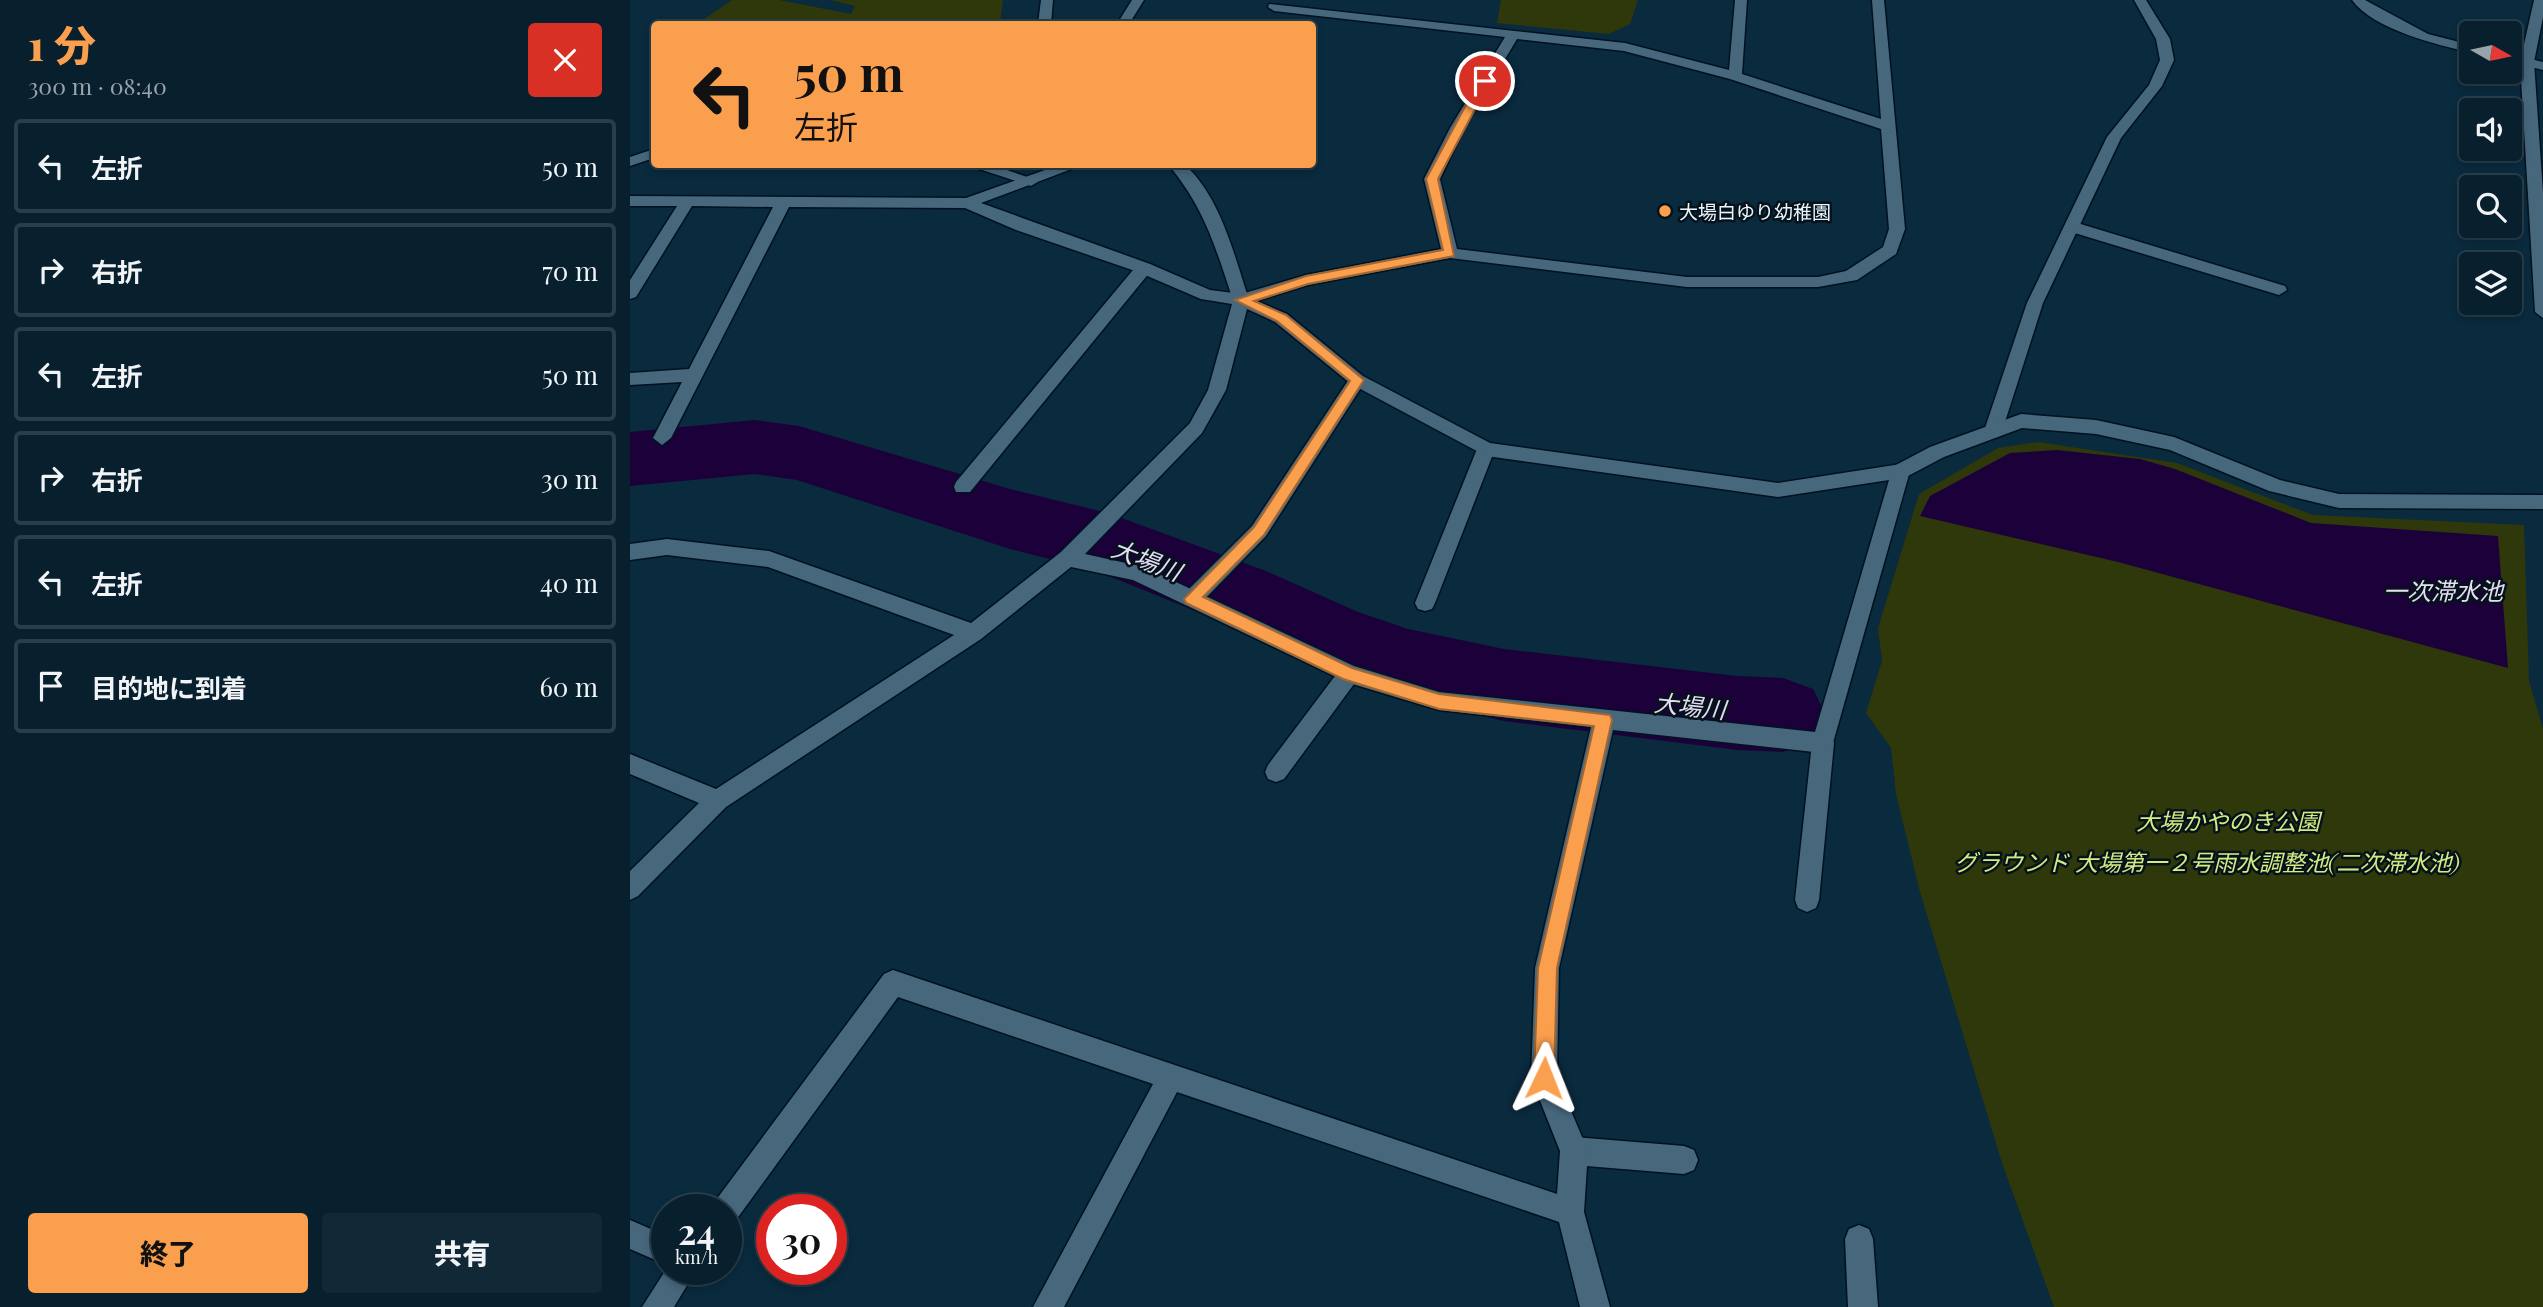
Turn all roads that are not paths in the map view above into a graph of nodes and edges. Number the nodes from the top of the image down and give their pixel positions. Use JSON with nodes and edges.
{"nodes":[{"id":1,"x":1047,"y":0,"type":"edge"},
{"id":2,"x":1138,"y":0,"type":"edge"},
{"id":3,"x":1741,"y":0,"type":"edge"},
{"id":4,"x":1878,"y":0,"type":"edge"},
{"id":5,"x":2140,"y":0,"type":"edge"},
{"id":6,"x":2358,"y":0,"type":"edge"},
{"id":7,"x":2540,"y":0,"type":"edge"},
{"id":8,"x":1276,"y":3,"type":"edge"},
{"id":9,"x":1045,"y":21,"type":"edge"},
{"id":10,"x":1125,"y":21,"type":"edge"},
{"id":11,"x":1267,"y":21,"type":"edge"},
{"id":12,"x":1513,"y":34,"type":"junction"},
{"id":13,"x":2459,"y":46,"type":"edge"},
{"id":14,"x":2535,"y":64,"type":"edge"},
{"id":15,"x":1735,"y":76,"type":"junction"},
{"id":16,"x":1888,"y":126,"type":"junction"},
{"id":17,"x":651,"y":154,"type":"edge"},
{"id":18,"x":630,"y":162,"type":"edge"},
{"id":19,"x":985,"y":168,"type":"edge"},
{"id":20,"x":1067,"y":168,"type":"edge"},
{"id":21,"x":1181,"y":168,"type":"edge"},
{"id":22,"x":1031,"y":181,"type":"junction"},
{"id":23,"x":630,"y":201,"type":"edge"},
{"id":24,"x":687,"y":202,"type":"junction"},
{"id":25,"x":783,"y":203,"type":"junction"},
{"id":26,"x":967,"y":203,"type":"junction"},
{"id":27,"x":2074,"y":227,"type":"junction"},
{"id":28,"x":1450,"y":253,"type":"junction"},
{"id":29,"x":1144,"y":268,"type":"junction"},
{"id":30,"x":2279,"y":290,"type":"dead end"},
{"id":31,"x":630,"y":293,"type":"edge"},
{"id":32,"x":1241,"y":300,"type":"junction"},
{"id":33,"x":2543,"y":312,"type":"edge"},
{"id":34,"x":695,"y":375,"type":"junction"},
{"id":35,"x":630,"y":379,"type":"edge"},
{"id":36,"x":1357,"y":380,"type":"junction"},
{"id":37,"x":1994,"y":428,"type":"junction"},
{"id":38,"x":662,"y":438,"type":"dead end"},
{"id":39,"x":1486,"y":449,"type":"junction"},
{"id":40,"x":1901,"y":471,"type":"junction"},
{"id":41,"x":963,"y":487,"type":"dead end"},
{"id":42,"x":2543,"y":502,"type":"edge"},
{"id":43,"x":630,"y":552,"type":"edge"},
{"id":44,"x":1068,"y":558,"type":"junction"},
{"id":45,"x":1192,"y":599,"type":"junction"},
{"id":46,"x":1425,"y":603,"type":"dead end"},
{"id":47,"x":974,"y":633,"type":"junction"},
{"id":48,"x":1349,"y":674,"type":"junction"},
{"id":49,"x":1604,"y":720,"type":"junction"},
{"id":50,"x":1822,"y":743,"type":"junction"},
{"id":51,"x":630,"y":764,"type":"edge"},
{"id":52,"x":1276,"y":772,"type":"dead end"},
{"id":53,"x":718,"y":800,"type":"junction"},
{"id":54,"x":630,"y":888,"type":"edge"},
{"id":55,"x":1807,"y":901,"type":"dead end"},
{"id":56,"x":1171,"y":1077,"type":"junction"},
{"id":57,"x":1574,"y":1151,"type":"junction"},
{"id":58,"x":1684,"y":1160,"type":"dead end"},
{"id":59,"x":738,"y":1194,"type":"edge"},
{"id":60,"x":1570,"y":1212,"type":"junction"},
{"id":61,"x":630,"y":1234,"type":"edge"},
{"id":62,"x":1860,"y":1239,"type":"dead end"},
{"id":63,"x":651,"y":1244,"type":"edge"},
{"id":64,"x":672,"y":1285,"type":"edge"},
{"id":65,"x":657,"y":1307,"type":"edge"},
{"id":66,"x":1048,"y":1307,"type":"edge"},
{"id":67,"x":1595,"y":1307,"type":"edge"},
{"id":68,"x":1863,"y":1307,"type":"edge"}],
"edges":[{"from":1,"to":9,"type":"street"},
{"from":2,"to":10,"type":"street"},
{"from":3,"to":15,"type":"street"},
{"from":4,"to":16,"type":"street"},
{"from":5,"to":27,"type":"street"},
{"from":6,"to":13,"type":"street"},
{"from":7,"to":14,"type":"street"},
{"from":8,"to":11,"type":"street"},
{"from":8,"to":12,"type":"street"},
{"from":12,"to":15,"type":"street"},
{"from":12,"to":28,"type":"street"},
{"from":14,"to":33,"type":"street"},
{"from":15,"to":16,"type":"street"},
{"from":16,"to":28,"type":"street"},
{"from":17,"to":18,"type":"street"},
{"from":19,"to":22,"type":"street"},
{"from":20,"to":22,"type":"street"},
{"from":21,"to":32,"type":"street"},
{"from":22,"to":26,"type":"street"},
{"from":23,"to":24,"type":"street"},
{"from":24,"to":25,"type":"street"},
{"from":24,"to":31,"type":"street"},
{"from":25,"to":26,"type":"street"},
{"from":25,"to":34,"type":"street"},
{"from":26,"to":29,"type":"street"},
{"from":27,"to":30,"type":"street"},
{"from":27,"to":37,"type":"street"},
{"from":28,"to":32,"type":"street"},
{"from":29,"to":32,"type":"street"},
{"from":29,"to":41,"type":"street"},
{"from":32,"to":36,"type":"street"},
{"from":32,"to":44,"type":"street"},
{"from":34,"to":35,"type":"street"},
{"from":34,"to":38,"type":"street"},
{"from":36,"to":39,"type":"street"},
{"from":36,"to":45,"type":"street"},
{"from":37,"to":40,"type":"street"},
{"from":37,"to":42,"type":"street"},
{"from":39,"to":40,"type":"street"},
{"from":39,"to":46,"type":"street"},
{"from":40,"to":50,"type":"street"},
{"from":43,"to":47,"type":"street"},
{"from":44,"to":45,"type":"street"},
{"from":44,"to":47,"type":"street"},
{"from":45,"to":48,"type":"street"},
{"from":47,"to":53,"type":"street"},
{"from":48,"to":49,"type":"street"},
{"from":48,"to":52,"type":"street"},
{"from":49,"to":50,"type":"street"},
{"from":49,"to":57,"type":"street"},
{"from":50,"to":55,"type":"street"},
{"from":51,"to":53,"type":"street"},
{"from":53,"to":54,"type":"street"},
{"from":56,"to":59,"type":"street"},
{"from":56,"to":60,"type":"street"},
{"from":56,"to":66,"type":"street"},
{"from":57,"to":58,"type":"street"},
{"from":57,"to":60,"type":"street"},
{"from":60,"to":67,"type":"street"},
{"from":61,"to":63,"type":"street"},
{"from":62,"to":68,"type":"street"},
{"from":64,"to":65,"type":"street"}]}
